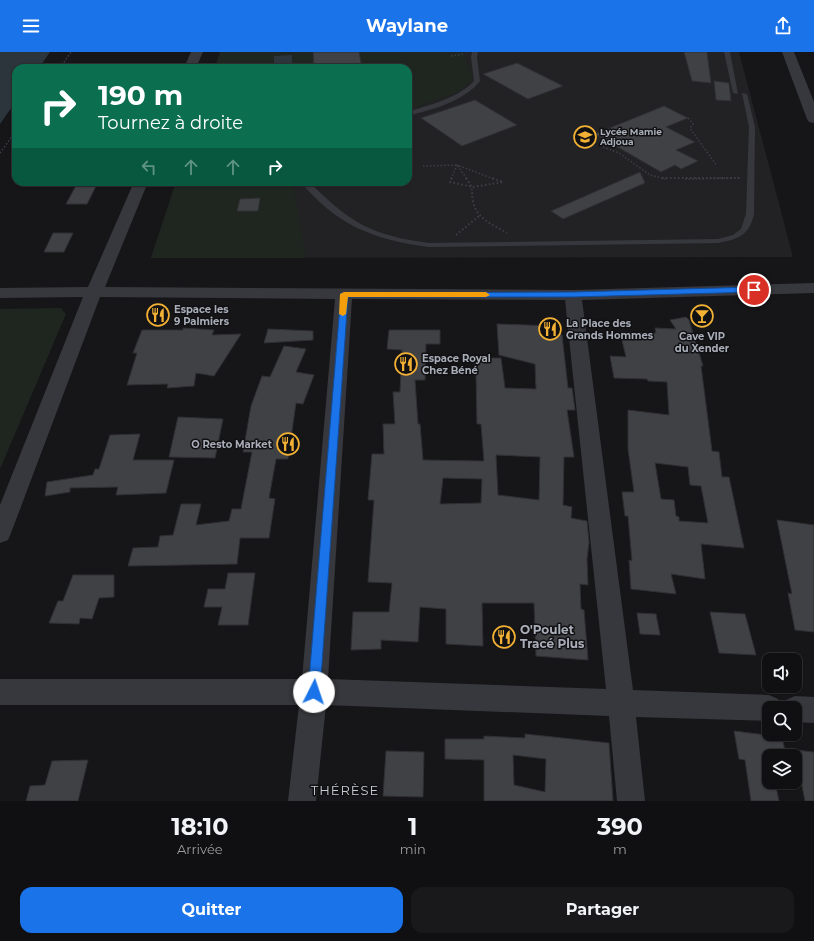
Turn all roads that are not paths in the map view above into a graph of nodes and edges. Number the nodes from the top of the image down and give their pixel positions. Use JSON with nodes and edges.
{"nodes":[{"id":1,"x":197,"y":52,"type":"edge"},
{"id":2,"x":475,"y":52,"type":"edge"},
{"id":3,"x":727,"y":52,"type":"edge"},
{"id":4,"x":788,"y":52,"type":"edge"},
{"id":5,"x":192,"y":64,"type":"edge"},
{"id":6,"x":412,"y":113,"type":"edge"},
{"id":7,"x":814,"y":118,"type":"edge"},
{"id":8,"x":139,"y":186,"type":"edge"},
{"id":9,"x":309,"y":186,"type":"edge"},
{"id":10,"x":814,"y":288,"type":"edge"},
{"id":11,"x":94,"y":292,"type":"junction"},
{"id":12,"x":0,"y":293,"type":"edge"},
{"id":13,"x":344,"y":294,"type":"junction"},
{"id":14,"x":573,"y":295,"type":"junction"},
{"id":15,"x":0,"y":533,"type":"edge"},
{"id":16,"x":0,"y":692,"type":"edge"},
{"id":17,"x":314,"y":692,"type":"junction"},
{"id":18,"x":621,"y":702,"type":"junction"},
{"id":19,"x":762,"y":708,"type":"edge"},
{"id":20,"x":802,"y":709,"type":"edge"},
{"id":21,"x":814,"y":710,"type":"edge"},
{"id":22,"x":302,"y":801,"type":"edge"},
{"id":23,"x":631,"y":801,"type":"edge"}],
"edges":[{"from":1,"to":5,"type":"street"},
{"from":2,"to":6,"type":"lane"},
{"from":3,"to":9,"type":"lane"},
{"from":4,"to":7,"type":"street"},
{"from":8,"to":11,"type":"street"},
{"from":10,"to":14,"type":"street"},
{"from":11,"to":12,"type":"street"},
{"from":11,"to":13,"type":"street"},
{"from":11,"to":15,"type":"street"},
{"from":13,"to":14,"type":"street"},
{"from":13,"to":17,"type":"street"},
{"from":14,"to":18,"type":"street"},
{"from":16,"to":17,"type":"street"},
{"from":17,"to":18,"type":"street"},
{"from":17,"to":22,"type":"street"},
{"from":18,"to":19,"type":"street"},
{"from":18,"to":23,"type":"street"},
{"from":20,"to":21,"type":"street"}]}
